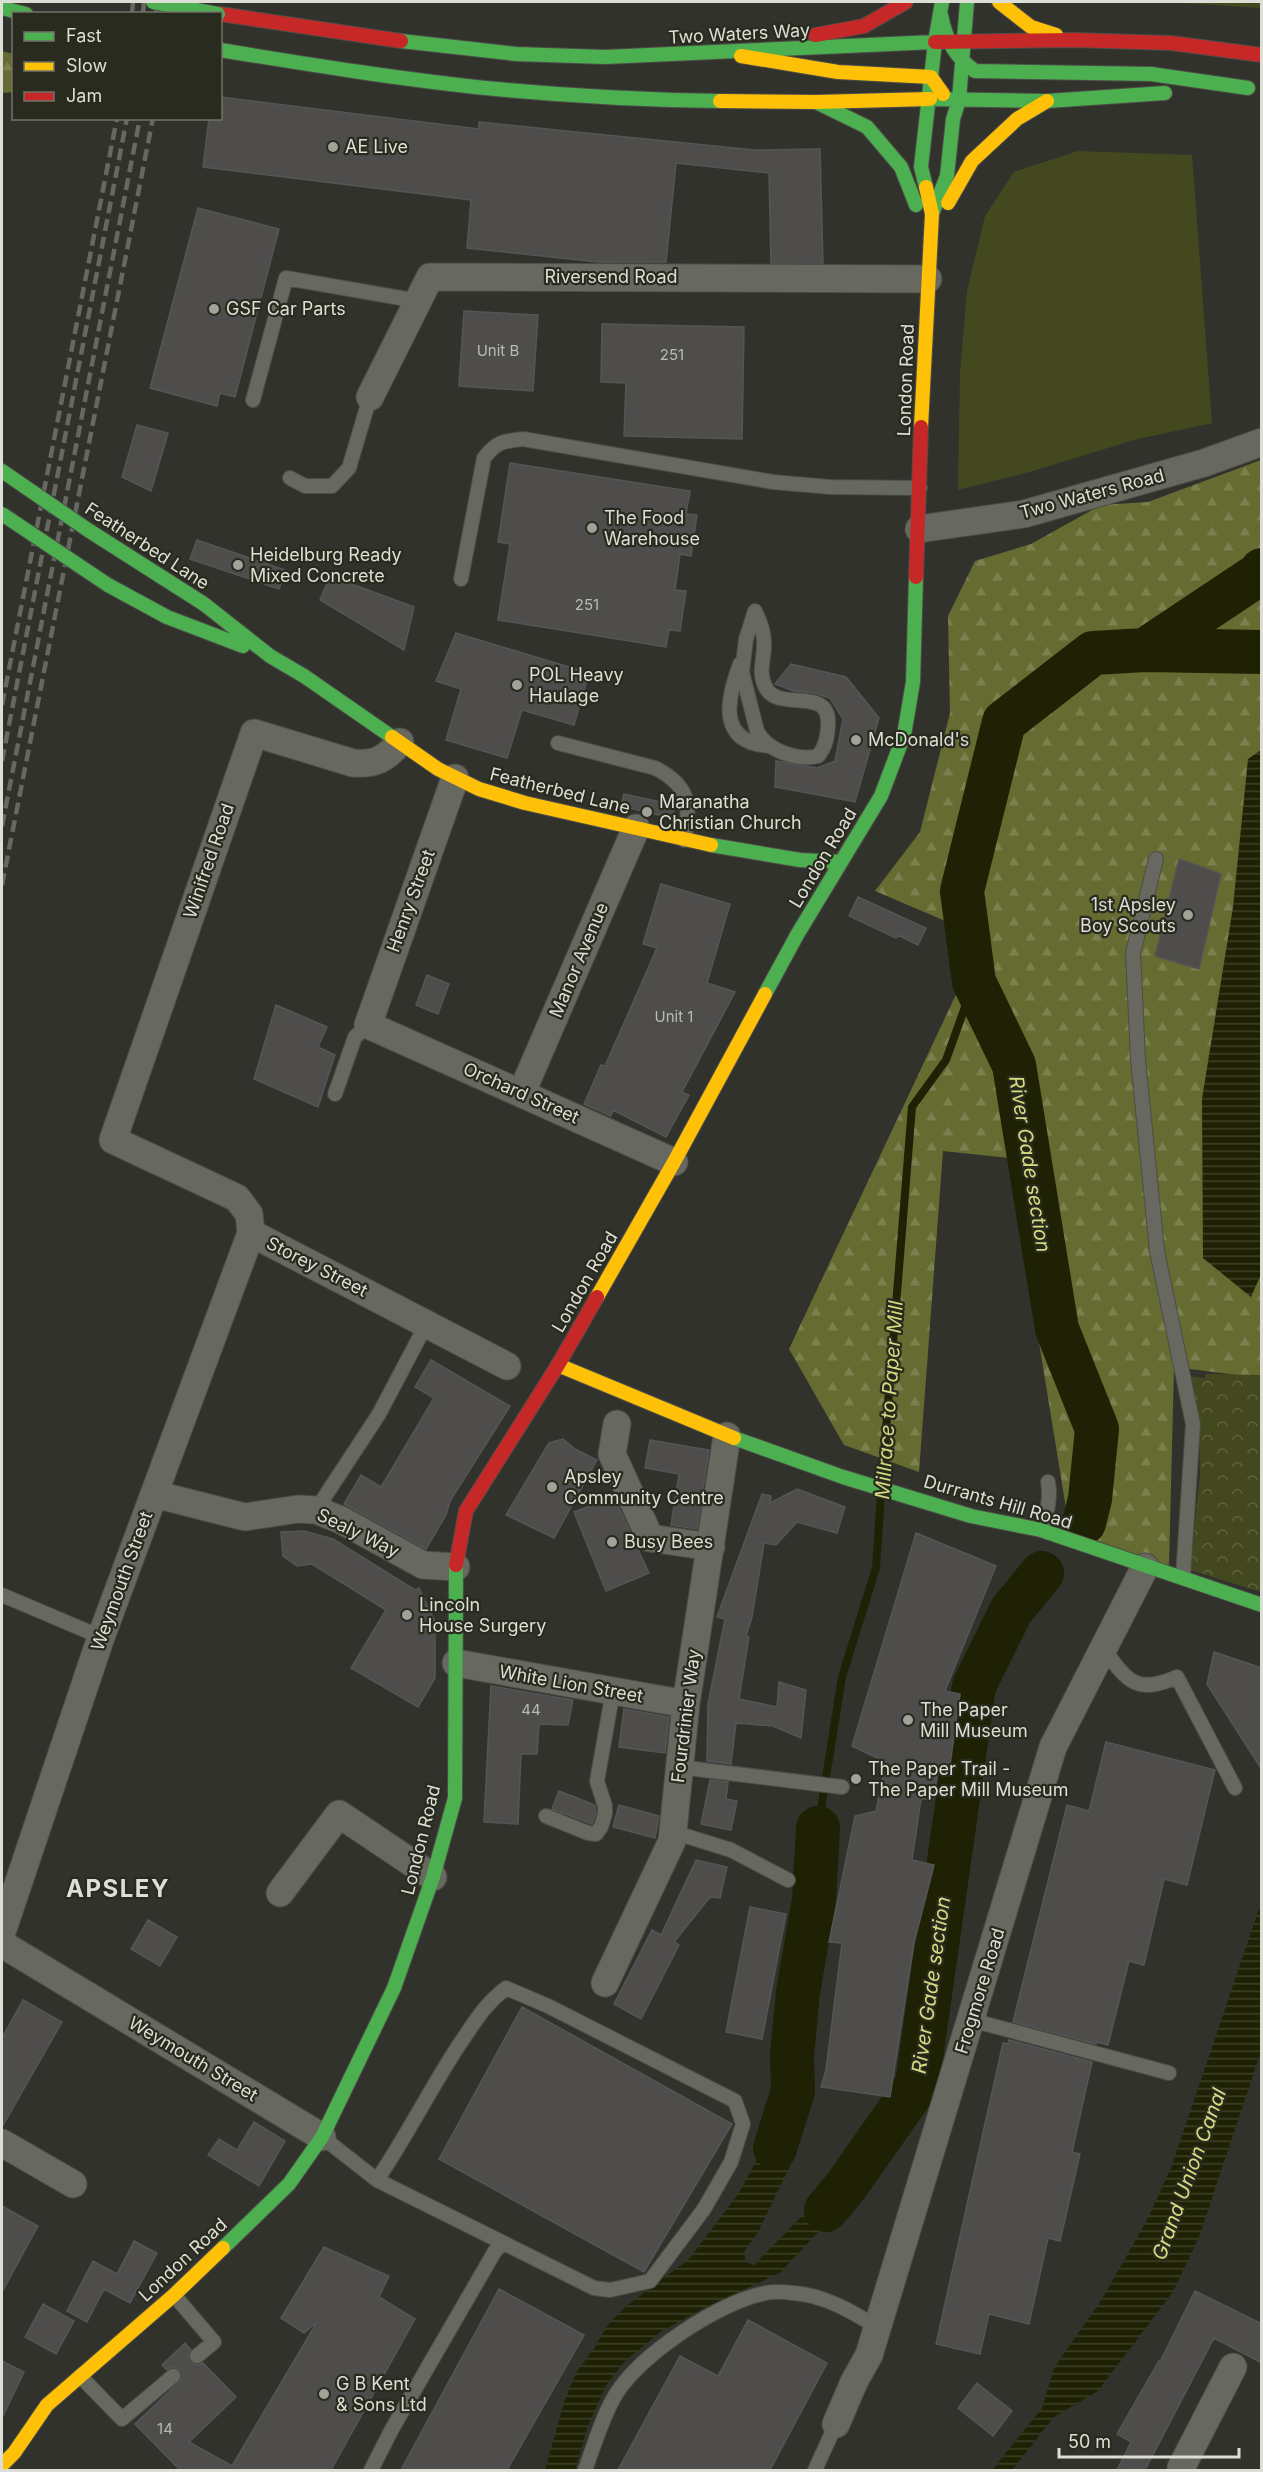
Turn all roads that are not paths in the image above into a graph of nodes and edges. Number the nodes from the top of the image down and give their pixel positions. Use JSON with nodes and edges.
{"nodes":[{"id":1,"x":153,"y":2,"type":"edge"},
{"id":2,"x":906,"y":2,"type":"edge"},
{"id":3,"x":967,"y":2,"type":"edge"},
{"id":4,"x":999,"y":2,"type":"edge"},
{"id":5,"x":941,"y":7,"type":"edge"},
{"id":6,"x":2,"y":8,"type":"edge"},
{"id":7,"x":18,"y":12,"type":"edge"},
{"id":8,"x":208,"y":12,"type":"edge"},
{"id":9,"x":222,"y":14,"type":"edge"},
{"id":10,"x":1074,"y":40,"type":"junction"},
{"id":11,"x":964,"y":41,"type":"junction"},
{"id":12,"x":940,"y":42,"type":"junction"},
{"id":13,"x":222,"y":50,"type":"edge"},
{"id":14,"x":723,"y":54,"type":"junction"},
{"id":15,"x":1262,"y":55,"type":"edge"},
{"id":16,"x":961,"y":62,"type":"junction"},
{"id":17,"x":931,"y":77,"type":"junction"},
{"id":18,"x":1255,"y":87,"type":"edge"},
{"id":19,"x":930,"y":99,"type":"junction"},
{"id":20,"x":953,"y":99,"type":"junction"},
{"id":21,"x":1047,"y":101,"type":"junction"},
{"id":22,"x":816,"y":102,"type":"junction"},
{"id":23,"x":932,"y":214,"type":"junction"},
{"id":24,"x":931,"y":236,"type":"junction"},
{"id":25,"x":928,"y":279,"type":"junction"},
{"id":26,"x":418,"y":301,"type":"junction"},
{"id":27,"x":370,"y":397,"type":"joint"},
{"id":28,"x":253,"y":400,"type":"dead end"},
{"id":29,"x":1262,"y":442,"type":"edge"},
{"id":30,"x":2,"y":471,"type":"edge"},
{"id":31,"x":290,"y":478,"type":"dead end"},
{"id":32,"x":920,"y":488,"type":"junction"},
{"id":33,"x":2,"y":514,"type":"edge"},
{"id":34,"x":919,"y":529,"type":"junction"},
{"id":35,"x":460,"y":579,"type":"dead end"},
{"id":36,"x":270,"y":656,"type":"junction"},
{"id":37,"x":743,"y":657,"type":"junction"},
{"id":38,"x":400,"y":742,"type":"junction"},
{"id":39,"x":558,"y":743,"type":"dead end"},
{"id":40,"x":770,"y":746,"type":"junction"},
{"id":41,"x":455,"y":778,"type":"junction"},
{"id":42,"x":636,"y":828,"type":"junction"},
{"id":43,"x":684,"y":840,"type":"junction"},
{"id":44,"x":1156,"y":859,"type":"dead end"},
{"id":45,"x":841,"y":862,"type":"junction"},
{"id":46,"x":368,"y":1025,"type":"junction"},
{"id":47,"x":522,"y":1092,"type":"junction"},
{"id":48,"x":334,"y":1094,"type":"dead end"},
{"id":49,"x":113,"y":1140,"type":"joint"},
{"id":50,"x":674,"y":1162,"type":"junction"},
{"id":51,"x":251,"y":1233,"type":"junction"},
{"id":52,"x":427,"y":1323,"type":"junction"},
{"id":53,"x":558,"y":1365,"type":"junction"},
{"id":54,"x":507,"y":1366,"type":"dead end"},
{"id":55,"x":617,"y":1424,"type":"dead end"},
{"id":56,"x":727,"y":1436,"type":"junction"},
{"id":57,"x":1048,"y":1482,"type":"dead end"},
{"id":58,"x":154,"y":1494,"type":"junction"},
{"id":59,"x":316,"y":1510,"type":"junction"},
{"id":60,"x":1041,"y":1530,"type":"junction"},
{"id":61,"x":711,"y":1547,"type":"junction"},
{"id":62,"x":456,"y":1567,"type":"junction"},
{"id":63,"x":1145,"y":1567,"type":"junction"},
{"id":64,"x":1183,"y":1577,"type":"junction"},
{"id":65,"x":2,"y":1596,"type":"edge"},
{"id":66,"x":1262,"y":1605,"type":"edge"},
{"id":67,"x":101,"y":1637,"type":"junction"},
{"id":68,"x":1104,"y":1649,"type":"junction"},
{"id":69,"x":456,"y":1663,"type":"junction"},
{"id":70,"x":613,"y":1691,"type":"junction"},
{"id":71,"x":686,"y":1704,"type":"junction"},
{"id":72,"x":679,"y":1767,"type":"junction"},
{"id":73,"x":842,"y":1787,"type":"dead end"},
{"id":74,"x":1235,"y":1788,"type":"dead end"},
{"id":75,"x":546,"y":1816,"type":"dead end"},
{"id":76,"x":673,"y":1832,"type":"junction"},
{"id":77,"x":433,"y":1877,"type":"junction"},
{"id":78,"x":788,"y":1880,"type":"dead end"},
{"id":79,"x":280,"y":1893,"type":"dead end"},
{"id":80,"x":2,"y":1932,"type":"edge"},
{"id":81,"x":2,"y":1944,"type":"edge"},
{"id":82,"x":605,"y":1983,"type":"dead end"},
{"id":83,"x":970,"y":2020,"type":"junction"},
{"id":84,"x":1169,"y":2073,"type":"dead end"},
{"id":85,"x":322,"y":2137,"type":"junction"},
{"id":86,"x":2,"y":2143,"type":"edge"},
{"id":87,"x":377,"y":2180,"type":"junction"},
{"id":88,"x":73,"y":2184,"type":"dead end"},
{"id":89,"x":502,"y":2244,"type":"junction"},
{"id":90,"x":174,"y":2295,"type":"junction"},
{"id":91,"x":877,"y":2327,"type":"junction"},
{"id":92,"x":197,"y":2356,"type":"dead end"},
{"id":93,"x":1233,"y":2367,"type":"dead end"},
{"id":94,"x":80,"y":2376,"type":"junction"},
{"id":95,"x":173,"y":2376,"type":"dead end"},
{"id":96,"x":836,"y":2424,"type":"joint"},
{"id":97,"x":2,"y":2465,"type":"edge"},
{"id":98,"x":371,"y":2470,"type":"edge"},
{"id":99,"x":585,"y":2470,"type":"edge"},
{"id":100,"x":815,"y":2470,"type":"edge"},
{"id":101,"x":1182,"y":2470,"type":"edge"}],
"edges":[{"from":1,"to":8,"type":"main road","name":"Two Waters Way","bridge":true},
{"from":2,"to":14,"type":"main road"},
{"from":3,"to":11,"type":"main road"},
{"from":4,"to":10,"type":"main road"},
{"from":5,"to":12,"type":"main road","name":"London Road"},
{"from":6,"to":7,"type":"main road"},
{"from":9,"to":14,"type":"main road","name":"Two Waters Way"},
{"from":10,"to":11,"type":"main road","name":"Two Waters Way"},
{"from":10,"to":15,"type":"main road","name":"Two Waters Way"},
{"from":11,"to":12,"type":"main road","name":"Two Waters Way"},
{"from":11,"to":16,"type":"main road"},
{"from":12,"to":14,"type":"main road","name":"Two Waters Way"},
{"from":12,"to":16,"type":"main road"},
{"from":12,"to":17,"type":"main road","name":"London Road"},
{"from":13,"to":22,"type":"main road"},
{"from":14,"to":17,"type":"main road"},
{"from":16,"to":18,"type":"main road"},
{"from":16,"to":20,"type":"main road"},
{"from":17,"to":19,"type":"main road","name":"London Road"},
{"from":17,"to":20,"type":"main road"},
{"from":18,"to":21,"type":"main road"},
{"from":19,"to":20,"type":"main road"},
{"from":19,"to":22,"type":"main road"},
{"from":19,"to":23,"type":"main road","name":"London Road"},
{"from":20,"to":21,"type":"main road"},
{"from":20,"to":23,"type":"main road"},
{"from":21,"to":24,"type":"main road"},
{"from":22,"to":24,"type":"main road"},
{"from":23,"to":24,"type":"main road","name":"London Road"},
{"from":24,"to":25,"type":"main road","name":"London Road"},
{"from":25,"to":26,"type":"street","name":"Riversend Road"},
{"from":25,"to":32,"type":"main road","name":"London Road"},
{"from":26,"to":27,"type":"street","name":"Riversend Road"},
{"from":26,"to":28,"type":"lane"},
{"from":27,"to":31,"type":"lane"},
{"from":29,"to":34,"type":"street","name":"Two Waters Road"},
{"from":30,"to":36,"type":"main road","name":"Featherbed Lane","bridge":true},
{"from":32,"to":34,"type":"main road","name":"London Road"},
{"from":32,"to":35,"type":"lane"},
{"from":33,"to":36,"type":"main road","name":"Featherbed Lane","bridge":true},
{"from":34,"to":45,"type":"main road","name":"London Road"},
{"from":36,"to":38,"type":"main road","name":"Featherbed Lane"},
{"from":37,"to":40,"type":"lane"},
{"from":37,"to":40,"type":"lane"},
{"from":37,"to":40,"type":"lane"},
{"from":38,"to":41,"type":"main road","name":"Featherbed Lane"},
{"from":38,"to":49,"type":"street","name":"Winifred Road"},
{"from":39,"to":43,"type":"lane"},
{"from":41,"to":42,"type":"main road","name":"Featherbed Lane"},
{"from":41,"to":46,"type":"street","name":"Henry Street"},
{"from":42,"to":43,"type":"main road","name":"Featherbed Lane"},
{"from":42,"to":47,"type":"street","name":"Manor Avenue"},
{"from":43,"to":45,"type":"main road","name":"Featherbed Lane"},
{"from":44,"to":64,"type":"lane"},
{"from":45,"to":50,"type":"main road","name":"London Road"},
{"from":46,"to":47,"type":"street","name":"Orchard Street"},
{"from":46,"to":48,"type":"lane"},
{"from":47,"to":50,"type":"street","name":"Orchard Street"},
{"from":49,"to":51,"type":"street","name":"Storey Street"},
{"from":50,"to":53,"type":"main road","name":"London Road"},
{"from":51,"to":52,"type":"street","name":"Storey Street"},
{"from":51,"to":58,"type":"street","name":"Weymouth Street"},
{"from":52,"to":54,"type":"street","name":"Storey Street"},
{"from":52,"to":59,"type":"lane"},
{"from":53,"to":56,"type":"main road","name":"Durrants Hill Road"},
{"from":53,"to":62,"type":"main road","name":"London Road"},
{"from":55,"to":61,"type":"street"},
{"from":56,"to":60,"type":"main road","name":"Durrants Hill Road"},
{"from":56,"to":61,"type":"street","name":"Fourdrinier Way"},
{"from":57,"to":60,"type":"lane"},
{"from":58,"to":59,"type":"street","name":"Sealy Way"},
{"from":58,"to":67,"type":"street","name":"Weymouth Street"},
{"from":59,"to":62,"type":"street","name":"Sealy Way"},
{"from":60,"to":63,"type":"main road","name":"Durrants Hill Road"},
{"from":61,"to":71,"type":"street","name":"Fourdrinier Way"},
{"from":62,"to":69,"type":"main road","name":"London Road"},
{"from":63,"to":64,"type":"main road","name":"Durrants Hill Road"},
{"from":63,"to":68,"type":"street","name":"Frogmore Road"},
{"from":64,"to":66,"type":"main road","name":"Durrants Hill Road"},
{"from":65,"to":67,"type":"lane"},
{"from":67,"to":80,"type":"street","name":"Weymouth Street"},
{"from":68,"to":74,"type":"lane"},
{"from":68,"to":83,"type":"street","name":"Frogmore Road"},
{"from":69,"to":70,"type":"street","name":"White Lion Street"},
{"from":69,"to":77,"type":"main road","name":"London Road"},
{"from":70,"to":71,"type":"street","name":"White Lion Street"},
{"from":70,"to":75,"type":"lane"},
{"from":71,"to":72,"type":"street","name":"Fourdrinier Way"},
{"from":72,"to":73,"type":"lane"},
{"from":72,"to":76,"type":"street","name":"Fourdrinier Way"},
{"from":76,"to":78,"type":"lane"},
{"from":76,"to":82,"type":"street","name":"Fourdrinier Way"},
{"from":77,"to":79,"type":"street"},
{"from":77,"to":85,"type":"main road","name":"London Road"},
{"from":81,"to":85,"type":"street","name":"Weymouth Street"},
{"from":83,"to":84,"type":"lane"},
{"from":83,"to":91,"type":"street","name":"Frogmore Road"},
{"from":85,"to":87,"type":"lane"},
{"from":85,"to":90,"type":"main road","name":"London Road"},
{"from":86,"to":88,"type":"street"},
{"from":87,"to":89,"type":"lane"},
{"from":87,"to":89,"type":"lane"},
{"from":89,"to":98,"type":"lane"},
{"from":90,"to":92,"type":"lane"},
{"from":90,"to":94,"type":"main road","name":"London Road"},
{"from":91,"to":96,"type":"street","name":"Frogmore Road"},
{"from":91,"to":99,"type":"lane"},
{"from":93,"to":101,"type":"street"},
{"from":94,"to":95,"type":"lane"},
{"from":94,"to":97,"type":"main road","name":"London Road"},
{"from":96,"to":100,"type":"lane"}]}
